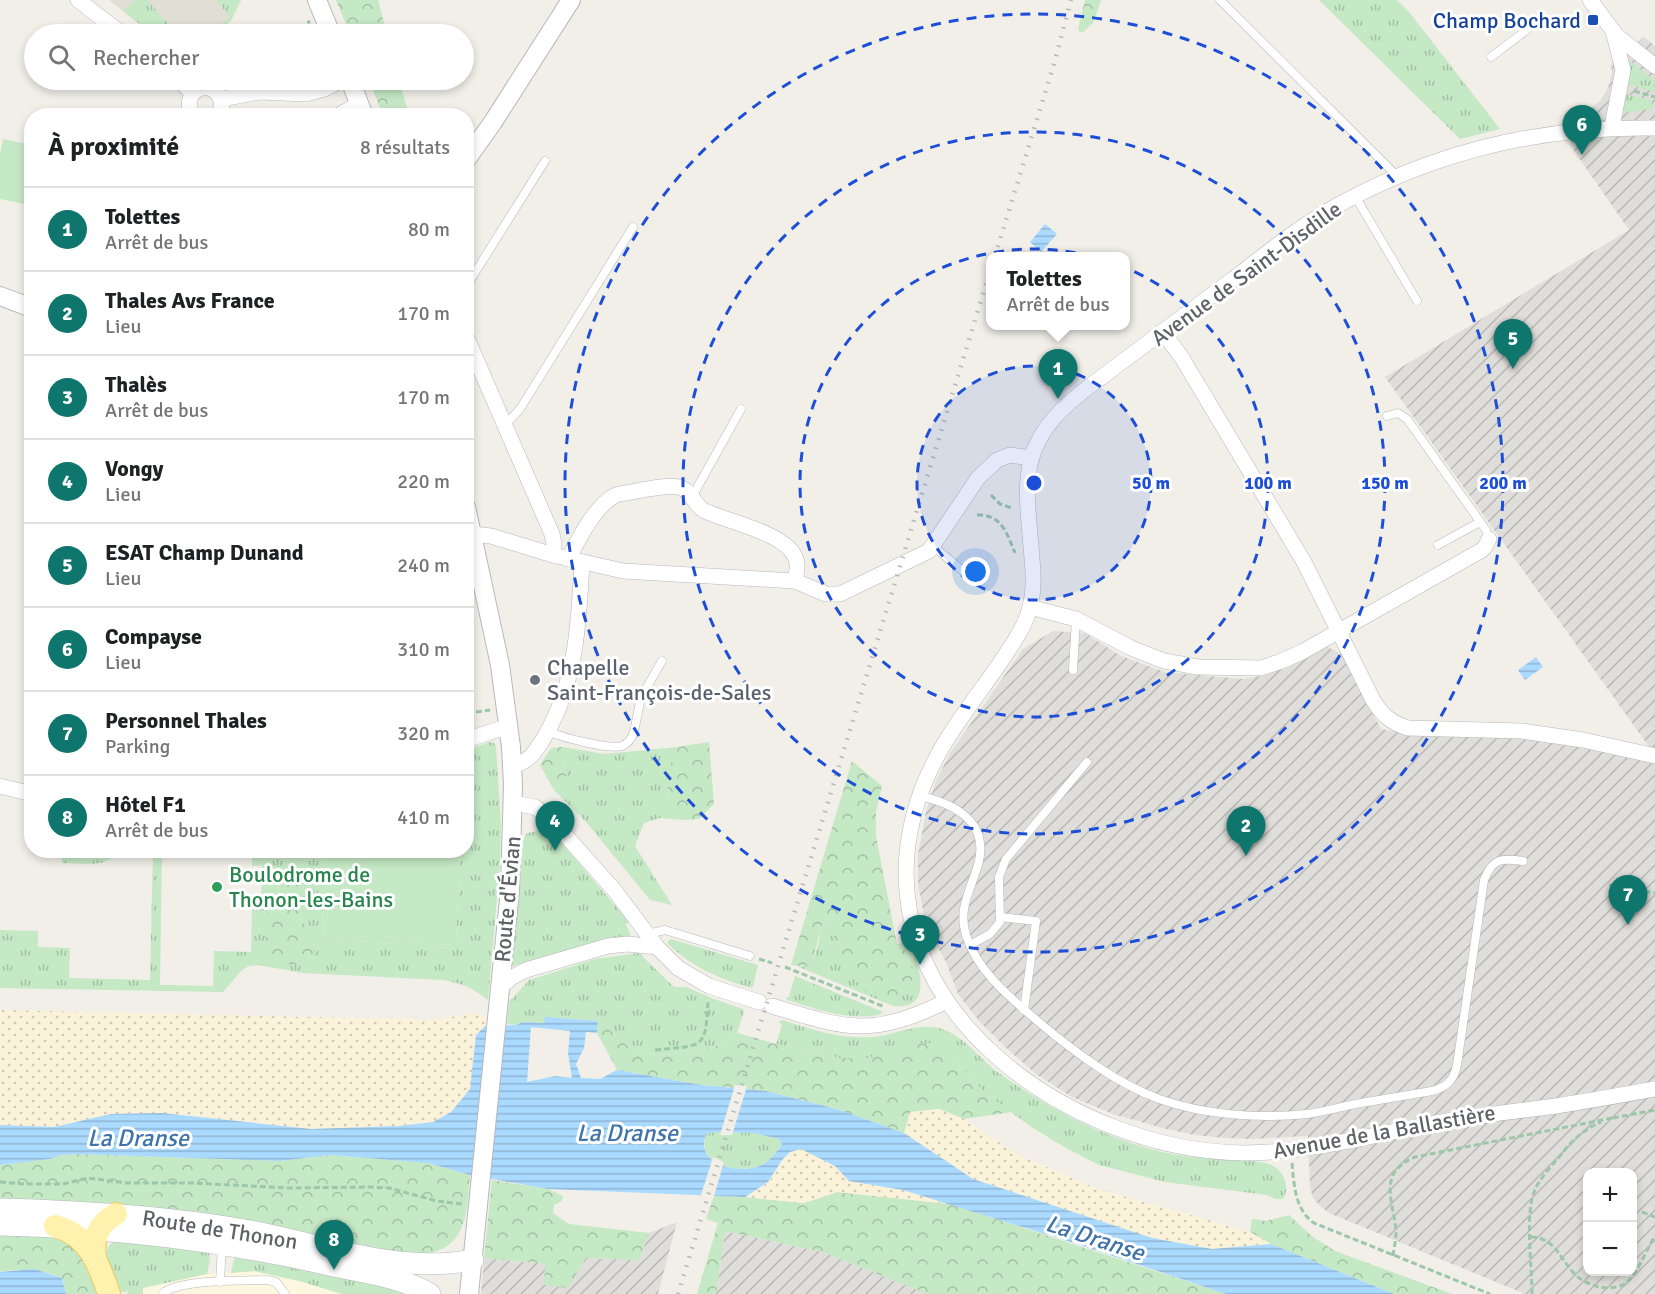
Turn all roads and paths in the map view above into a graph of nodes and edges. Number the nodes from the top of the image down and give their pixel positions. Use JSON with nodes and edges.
{"nodes":[{"id":1,"x":78,"y":0,"type":"edge"},
{"id":2,"x":317,"y":0,"type":"edge"},
{"id":3,"x":571,"y":0,"type":"edge"},
{"id":4,"x":1220,"y":0,"type":"edge"},
{"id":5,"x":1590,"y":0,"type":"edge"},
{"id":6,"x":109,"y":24,"type":"edge"},
{"id":7,"x":327,"y":24,"type":"edge"},
{"id":8,"x":1527,"y":29,"type":"dead end"},
{"id":9,"x":1613,"y":31,"type":"junction"},
{"id":10,"x":1491,"y":57,"type":"dead end"},
{"id":11,"x":1655,"y":66,"type":"edge"},
{"id":12,"x":1626,"y":89,"type":"dead end"},
{"id":13,"x":189,"y":90,"type":"edge"},
{"id":14,"x":197,"y":90,"type":"edge"},
{"id":15,"x":212,"y":90,"type":"edge"},
{"id":16,"x":320,"y":90,"type":"edge"},
{"id":17,"x":354,"y":90,"type":"edge"},
{"id":18,"x":192,"y":93,"type":"junction"},
{"id":19,"x":1655,"y":97,"type":"edge"},
{"id":20,"x":221,"y":99,"type":"junction"},
{"id":21,"x":189,"y":108,"type":"edge"},
{"id":22,"x":221,"y":108,"type":"edge"},
{"id":23,"x":361,"y":108,"type":"edge"},
{"id":24,"x":1655,"y":117,"type":"edge"},
{"id":25,"x":1612,"y":127,"type":"junction"},
{"id":26,"x":1655,"y":128,"type":"edge"},
{"id":27,"x":474,"y":149,"type":"edge"},
{"id":28,"x":545,"y":161,"type":"dead end"},
{"id":29,"x":1397,"y":176,"type":"junction"},
{"id":30,"x":1355,"y":196,"type":"junction"},
{"id":31,"x":633,"y":227,"type":"dead end"},
{"id":32,"x":474,"y":274,"type":"edge"},
{"id":33,"x":0,"y":296,"type":"edge"},
{"id":34,"x":1417,"y":301,"type":"dead end"},
{"id":35,"x":24,"y":305,"type":"edge"},
{"id":36,"x":1163,"y":332,"type":"junction"},
{"id":37,"x":474,"y":354,"type":"edge"},
{"id":38,"x":741,"y":409,"type":"dead end"},
{"id":39,"x":1387,"y":416,"type":"dead end"},
{"id":40,"x":505,"y":425,"type":"junction"},
{"id":41,"x":1031,"y":458,"type":"junction"},
{"id":42,"x":991,"y":495,"type":"dead end"},
{"id":43,"x":692,"y":497,"type":"junction"},
{"id":44,"x":1012,"y":508,"type":"dead end"},
{"id":45,"x":977,"y":515,"type":"dead end"},
{"id":46,"x":1480,"y":522,"type":"junction"},
{"id":47,"x":474,"y":523,"type":"edge"},
{"id":48,"x":1489,"y":539,"type":"joint"},
{"id":49,"x":474,"y":543,"type":"edge"},
{"id":50,"x":933,"y":546,"type":"junction"},
{"id":51,"x":1438,"y":546,"type":"dead end"},
{"id":52,"x":1015,"y":553,"type":"dead end"},
{"id":53,"x":568,"y":559,"type":"junction"},
{"id":54,"x":963,"y":571,"type":"dead end"},
{"id":55,"x":795,"y":581,"type":"junction"},
{"id":56,"x":1030,"y":607,"type":"junction"},
{"id":57,"x":1076,"y":619,"type":"junction"},
{"id":58,"x":1339,"y":632,"type":"junction"},
{"id":59,"x":662,"y":661,"type":"dead end"},
{"id":60,"x":1073,"y":670,"type":"dead end"},
{"id":61,"x":509,"y":726,"type":"junction"},
{"id":62,"x":548,"y":731,"type":"junction"},
{"id":63,"x":474,"y":737,"type":"edge"},
{"id":64,"x":1655,"y":756,"type":"edge"},
{"id":65,"x":1087,"y":762,"type":"dead end"},
{"id":66,"x":512,"y":766,"type":"junction"},
{"id":67,"x":0,"y":786,"type":"edge"},
{"id":68,"x":24,"y":792,"type":"edge"},
{"id":69,"x":920,"y":795,"type":"junction"},
{"id":70,"x":513,"y":803,"type":"junction"},
{"id":71,"x":1523,"y":861,"type":"dead end"},
{"id":72,"x":1609,"y":885,"type":"dead end"},
{"id":73,"x":1655,"y":893,"type":"edge"},
{"id":74,"x":1000,"y":916,"type":"junction"},
{"id":75,"x":642,"y":939,"type":"junction"},
{"id":76,"x":970,"y":945,"type":"junction"},
{"id":77,"x":750,"y":956,"type":"dead end"},
{"id":78,"x":785,"y":967,"type":"dead end"},
{"id":79,"x":505,"y":983,"type":"junction"},
{"id":80,"x":709,"y":986,"type":"junction"},
{"id":81,"x":947,"y":1001,"type":"junction"},
{"id":82,"x":1024,"y":1010,"type":"junction"},
{"id":83,"x":905,"y":1019,"type":"junction"},
{"id":84,"x":656,"y":1050,"type":"dead end"},
{"id":85,"x":1655,"y":1089,"type":"edge"},
{"id":86,"x":1655,"y":1110,"type":"edge"},
{"id":87,"x":1612,"y":1118,"type":"junction"},
{"id":88,"x":1291,"y":1150,"type":"junction"},
{"id":89,"x":0,"y":1182,"type":"edge"},
{"id":90,"x":479,"y":1201,"type":"junction"},
{"id":91,"x":0,"y":1209,"type":"edge"},
{"id":92,"x":1642,"y":1212,"type":"dead end"},
{"id":93,"x":1655,"y":1217,"type":"edge"},
{"id":94,"x":108,"y":1221,"type":"junction"},
{"id":95,"x":0,"y":1225,"type":"edge"},
{"id":96,"x":210,"y":1225,"type":"junction"},
{"id":97,"x":55,"y":1226,"type":"junction"},
{"id":98,"x":1655,"y":1235,"type":"edge"},
{"id":99,"x":1531,"y":1236,"type":"junction"},
{"id":100,"x":222,"y":1244,"type":"junction"},
{"id":101,"x":1393,"y":1256,"type":"junction"},
{"id":102,"x":95,"y":1259,"type":"junction"},
{"id":103,"x":473,"y":1260,"type":"junction"},
{"id":104,"x":220,"y":1282,"type":"junction"},
{"id":105,"x":163,"y":1293,"type":"edge"},
{"id":106,"x":109,"y":1294,"type":"edge"},
{"id":107,"x":285,"y":1294,"type":"edge"},
{"id":108,"x":430,"y":1294,"type":"edge"},
{"id":109,"x":469,"y":1294,"type":"edge"},
{"id":110,"x":1490,"y":1294,"type":"edge"},
{"id":111,"x":1532,"y":1294,"type":"edge"}],
"edges":[{"from":1,"to":6,"type":"street"},
{"from":2,"to":7,"type":"street"},
{"from":3,"to":27,"type":"street"},
{"from":4,"to":29,"type":"lane"},
{"from":5,"to":9,"type":"street"},
{"from":8,"to":10,"type":"lane"},
{"from":9,"to":11,"type":"street"},
{"from":9,"to":25,"type":"street"},
{"from":12,"to":19,"type":"path"},
{"from":13,"to":18,"type":"street"},
{"from":14,"to":18,"type":"street"},
{"from":15,"to":20,"type":"street"},
{"from":16,"to":20,"type":"street"},
{"from":17,"to":23,"type":"street"},
{"from":18,"to":21,"type":"street"},
{"from":20,"to":22,"type":"street"},
{"from":24,"to":25,"type":"street"},
{"from":25,"to":26,"type":"street","name":"Avenue de Saint-Disdille"},
{"from":25,"to":29,"type":"street","name":"Avenue de Saint-Disdille"},
{"from":28,"to":32,"type":"lane"},
{"from":29,"to":30,"type":"street","name":"Avenue de Saint-Disdille"},
{"from":30,"to":34,"type":"lane"},
{"from":30,"to":36,"type":"street","name":"Avenue de Saint-Disdille"},
{"from":31,"to":40,"type":"lane"},
{"from":33,"to":35,"type":"street"},
{"from":36,"to":41,"type":"street","name":"Avenue de Saint-Disdille"},
{"from":36,"to":58,"type":"street"},
{"from":37,"to":40,"type":"street"},
{"from":38,"to":43,"type":"lane"},
{"from":39,"to":46,"type":"lane"},
{"from":40,"to":53,"type":"street"},
{"from":41,"to":50,"type":"street"},
{"from":41,"to":56,"type":"street","name":"Avenue de Saint-Disdille"},
{"from":42,"to":44,"type":"path"},
{"from":43,"to":53,"type":"street"},
{"from":43,"to":55,"type":"street"},
{"from":45,"to":52,"type":"path"},
{"from":46,"to":48,"type":"lane"},
{"from":46,"to":51,"type":"lane"},
{"from":47,"to":53,"type":"street"},
{"from":48,"to":58,"type":"street"},
{"from":49,"to":61,"type":"street","name":"Route d'Évian"},
{"from":50,"to":54,"type":"lane"},
{"from":50,"to":55,"type":"street"},
{"from":53,"to":55,"type":"street"},
{"from":53,"to":62,"type":"street"},
{"from":56,"to":57,"type":"street"},
{"from":56,"to":69,"type":"street","name":"Avenue de Saint-Disdille"},
{"from":57,"to":58,"type":"street"},
{"from":57,"to":60,"type":"lane"},
{"from":58,"to":64,"type":"street"},
{"from":59,"to":62,"type":"lane"},
{"from":61,"to":63,"type":"street"},
{"from":61,"to":66,"type":"street","name":"Route d'Évian"},
{"from":62,"to":66,"type":"street"},
{"from":65,"to":74,"type":"lane"},
{"from":66,"to":70,"type":"street","name":"Route d'Évian"},
{"from":67,"to":68,"type":"street"},
{"from":69,"to":76,"type":"lane"},
{"from":69,"to":81,"type":"street","name":"Avenue de la Ballastière"},
{"from":70,"to":75,"type":"street"},
{"from":70,"to":79,"type":"street","name":"Route d'Évian"},
{"from":71,"to":82,"type":"lane"},
{"from":72,"to":73,"type":"path"},
{"from":74,"to":76,"type":"lane"},
{"from":74,"to":82,"type":"lane"},
{"from":75,"to":77,"type":"lane"},
{"from":75,"to":79,"type":"street"},
{"from":75,"to":80,"type":"street"},
{"from":76,"to":82,"type":"lane"},
{"from":78,"to":83,"type":"path"},
{"from":79,"to":90,"type":"street","name":"Route d'Évian"},
{"from":80,"to":83,"type":"street"},
{"from":80,"to":84,"type":"path"},
{"from":81,"to":83,"type":"street"},
{"from":81,"to":88,"type":"street","name":"Avenue de la Ballastière"},
{"from":85,"to":88,"type":"street","name":"Avenue de la Ballastière"},
{"from":86,"to":87,"type":"path"},
{"from":87,"to":99,"type":"path"},
{"from":87,"to":101,"type":"path"},
{"from":88,"to":101,"type":"path"},
{"from":89,"to":90,"type":"path"},
{"from":90,"to":103,"type":"street","name":"Route d'Évian"},
{"from":91,"to":94,"type":"main road","name":"Route de Thonon"},
{"from":92,"to":93,"type":"path"},
{"from":94,"to":96,"type":"main road","name":"Route de Thonon"},
{"from":94,"to":97,"type":"main road","name":"Route de Thonon"},
{"from":94,"to":100,"type":"main road","name":"Route de Thonon"},
{"from":94,"to":102,"type":"main road"},
{"from":95,"to":97,"type":"main road","name":"Route de Thonon"},
{"from":96,"to":100,"type":"lane"},
{"from":96,"to":103,"type":"main road","name":"Route de Thonon"},
{"from":97,"to":102,"type":"main road"},
{"from":98,"to":99,"type":"path"},
{"from":99,"to":111,"type":"path"},
{"from":100,"to":104,"type":"lane"},
{"from":100,"to":108,"type":"main road","name":"Route de Thonon"},
{"from":101,"to":110,"type":"path"},
{"from":102,"to":106,"type":"main road"},
{"from":103,"to":109,"type":"street","name":"Route d'Évian"},
{"from":104,"to":105,"type":"lane"},
{"from":104,"to":107,"type":"lane"}]}
